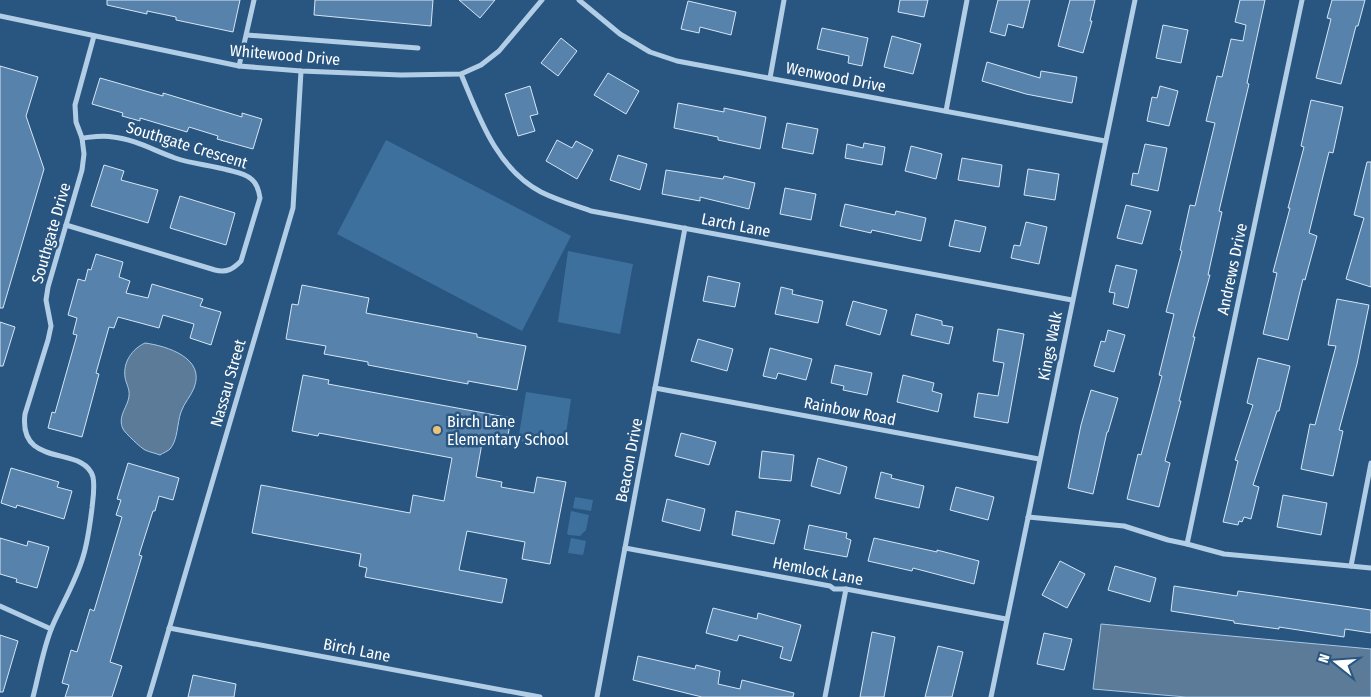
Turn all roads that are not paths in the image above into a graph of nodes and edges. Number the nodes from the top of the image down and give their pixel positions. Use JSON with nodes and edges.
{"nodes":[{"id":1,"x":254,"y":0,"type":"edge"},
{"id":2,"x":542,"y":0,"type":"edge"},
{"id":3,"x":579,"y":0,"type":"edge"},
{"id":4,"x":784,"y":0,"type":"edge"},
{"id":5,"x":967,"y":0,"type":"edge"},
{"id":6,"x":1135,"y":0,"type":"edge"},
{"id":7,"x":1302,"y":0,"type":"edge"},
{"id":8,"x":0,"y":16,"type":"edge"},
{"id":9,"x":247,"y":35,"type":"junction"},
{"id":10,"x":94,"y":36,"type":"junction"},
{"id":11,"x":418,"y":48,"type":"dead end"},
{"id":12,"x":239,"y":66,"type":"junction"},
{"id":13,"x":302,"y":71,"type":"junction"},
{"id":14,"x":461,"y":74,"type":"junction"},
{"id":15,"x":770,"y":78,"type":"junction"},
{"id":16,"x":946,"y":110,"type":"junction"},
{"id":17,"x":82,"y":138,"type":"junction"},
{"id":18,"x":1105,"y":141,"type":"junction"},
{"id":19,"x":66,"y":225,"type":"junction"},
{"id":20,"x":685,"y":228,"type":"junction"},
{"id":21,"x":1072,"y":300,"type":"junction"},
{"id":22,"x":655,"y":388,"type":"junction"},
{"id":23,"x":1040,"y":460,"type":"junction"},
{"id":24,"x":1371,"y":463,"type":"edge"},
{"id":25,"x":1028,"y":517,"type":"junction"},
{"id":26,"x":1187,"y":544,"type":"junction"},
{"id":27,"x":625,"y":548,"type":"junction"},
{"id":28,"x":1351,"y":566,"type":"junction"},
{"id":29,"x":1371,"y":568,"type":"edge"},
{"id":30,"x":846,"y":589,"type":"junction"},
{"id":31,"x":0,"y":606,"type":"edge"},
{"id":32,"x":1006,"y":619,"type":"junction"},
{"id":33,"x":169,"y":628,"type":"junction"},
{"id":34,"x":51,"y":629,"type":"junction"},
{"id":35,"x":33,"y":697,"type":"edge"},
{"id":36,"x":148,"y":697,"type":"edge"},
{"id":37,"x":540,"y":697,"type":"edge"},
{"id":38,"x":596,"y":697,"type":"edge"},
{"id":39,"x":826,"y":697,"type":"edge"},
{"id":40,"x":991,"y":697,"type":"edge"}],
"edges":[{"from":1,"to":9,"type":"street"},
{"from":2,"to":14,"type":"street","name":"Whitewood Drive"},
{"from":3,"to":15,"type":"street","name":"Wenwood Drive"},
{"from":4,"to":15,"type":"street"},
{"from":5,"to":16,"type":"street"},
{"from":6,"to":18,"type":"street","name":"Kings Walk"},
{"from":7,"to":26,"type":"street","name":"Andrews Drive"},
{"from":8,"to":10,"type":"street","name":"Whitewood Drive"},
{"from":9,"to":11,"type":"street"},
{"from":9,"to":12,"type":"street"},
{"from":10,"to":12,"type":"street","name":"Whitewood Drive"},
{"from":10,"to":17,"type":"street","name":"Southgate Drive"},
{"from":12,"to":13,"type":"street","name":"Whitewood Drive"},
{"from":13,"to":14,"type":"street","name":"Whitewood Drive"},
{"from":13,"to":33,"type":"street","name":"Nassau Street"},
{"from":14,"to":20,"type":"street","name":"Larch Lane"},
{"from":15,"to":16,"type":"street","name":"Wenwood Drive"},
{"from":16,"to":18,"type":"street","name":"Wenwood Drive"},
{"from":17,"to":19,"type":"street","name":"Southgate Drive"},
{"from":17,"to":19,"type":"street","name":"Southgate Crescent"},
{"from":18,"to":21,"type":"street","name":"Kings Walk"},
{"from":19,"to":34,"type":"street","name":"Southgate Drive"},
{"from":20,"to":21,"type":"street","name":"Larch Lane"},
{"from":20,"to":22,"type":"street","name":"Beacon Drive"},
{"from":21,"to":23,"type":"street","name":"Kings Walk"},
{"from":22,"to":23,"type":"street","name":"Rainbow Road"},
{"from":22,"to":27,"type":"street","name":"Beacon Drive"},
{"from":23,"to":25,"type":"street","name":"Kings Walk"},
{"from":24,"to":28,"type":"street"},
{"from":25,"to":26,"type":"street"},
{"from":25,"to":32,"type":"street","name":"Kings Walk"},
{"from":26,"to":28,"type":"street"},
{"from":27,"to":30,"type":"street","name":"Hemlock Lane"},
{"from":27,"to":38,"type":"street","name":"Beacon Drive"},
{"from":28,"to":29,"type":"street"},
{"from":30,"to":32,"type":"street","name":"Hemlock Lane"},
{"from":30,"to":39,"type":"street"},
{"from":31,"to":34,"type":"street"},
{"from":32,"to":40,"type":"street","name":"Kings Walk"},
{"from":33,"to":36,"type":"street","name":"Nassau Street"},
{"from":33,"to":37,"type":"street","name":"Birch Lane"},
{"from":34,"to":35,"type":"street","name":"Southgate Drive"}]}
